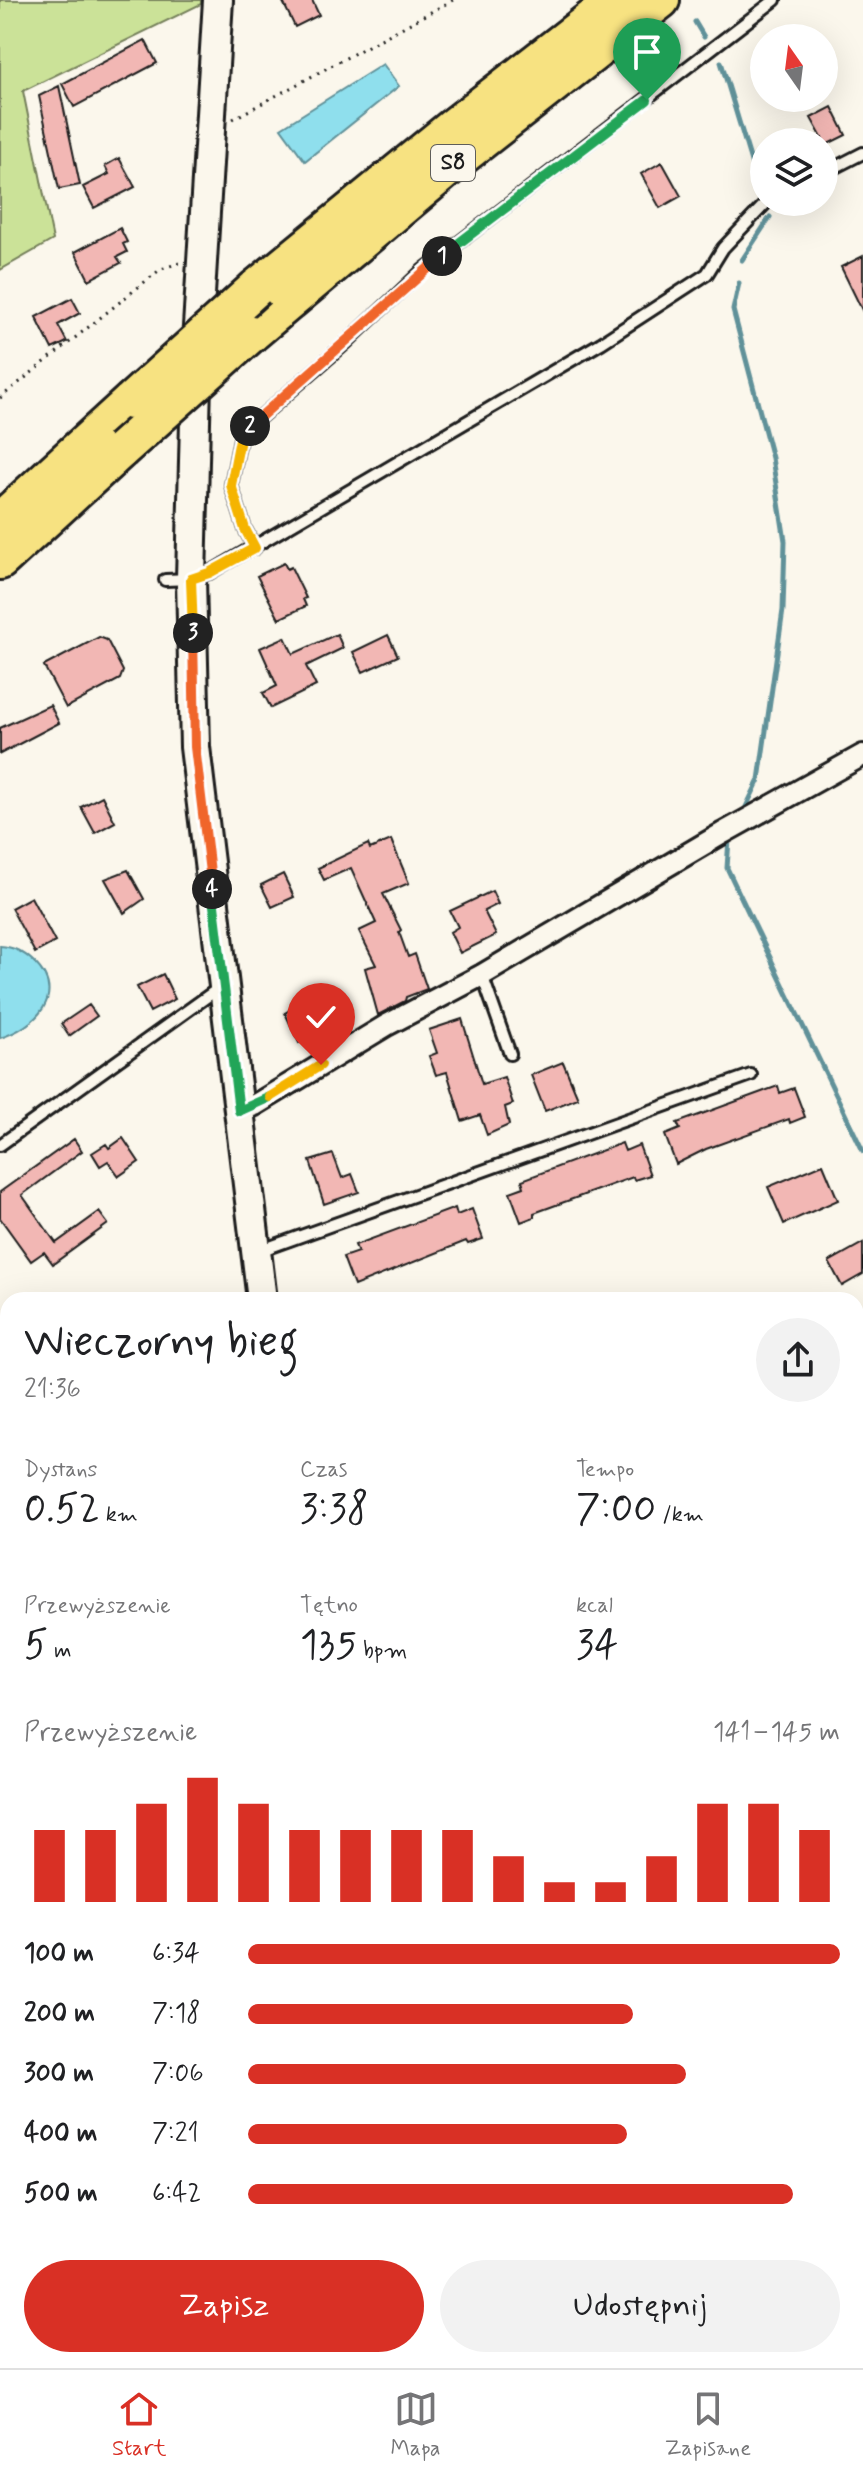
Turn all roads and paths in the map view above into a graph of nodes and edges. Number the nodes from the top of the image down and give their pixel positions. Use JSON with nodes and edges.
{"nodes":[{"id":1,"x":218,"y":0,"type":"edge"},
{"id":2,"x":453,"y":0,"type":"edge"},
{"id":3,"x":616,"y":0,"type":"edge"},
{"id":4,"x":661,"y":0,"type":"edge"},
{"id":5,"x":775,"y":0,"type":"edge"},
{"id":6,"x":211,"y":128,"type":"junction"},
{"id":7,"x":863,"y":153,"type":"edge"},
{"id":8,"x":838,"y":166,"type":"edge"},
{"id":9,"x":754,"y":216,"type":"edge"},
{"id":10,"x":202,"y":259,"type":"junction"},
{"id":11,"x":0,"y":398,"type":"edge"},
{"id":12,"x":0,"y":521,"type":"edge"},
{"id":13,"x":255,"y":548,"type":"junction"},
{"id":14,"x":0,"y":561,"type":"edge"},
{"id":15,"x":178,"y":579,"type":"junction"},
{"id":16,"x":863,"y":755,"type":"edge"},
{"id":17,"x":482,"y":975,"type":"junction"},
{"id":18,"x":224,"y":985,"type":"junction"},
{"id":19,"x":510,"y":1054,"type":"dead end"},
{"id":20,"x":751,"y":1075,"type":"dead end"},
{"id":21,"x":239,"y":1111,"type":"junction"},
{"id":22,"x":0,"y":1145,"type":"edge"},
{"id":23,"x":257,"y":1251,"type":"junction"},
{"id":24,"x":261,"y":1292,"type":"edge"}],
"edges":[{"from":1,"to":6,"type":"street"},
{"from":2,"to":6,"type":"path"},
{"from":3,"to":12,"type":"highway","number":"S8","bridge":true},
{"from":4,"to":14,"type":"highway","number":"S8","bridge":true},
{"from":5,"to":13,"type":"lane"},
{"from":6,"to":10,"type":"street"},
{"from":7,"to":8,"type":"lane"},
{"from":9,"to":13,"type":"lane"},
{"from":10,"to":11,"type":"path"},
{"from":10,"to":15,"type":"street"},
{"from":13,"to":15,"type":"lane"},
{"from":15,"to":18,"type":"street"},
{"from":16,"to":17,"type":"street"},
{"from":17,"to":19,"type":"lane"},
{"from":17,"to":21,"type":"street"},
{"from":18,"to":21,"type":"street"},
{"from":18,"to":22,"type":"lane"},
{"from":20,"to":23,"type":"lane"},
{"from":21,"to":23,"type":"street"},
{"from":23,"to":24,"type":"street"}]}
